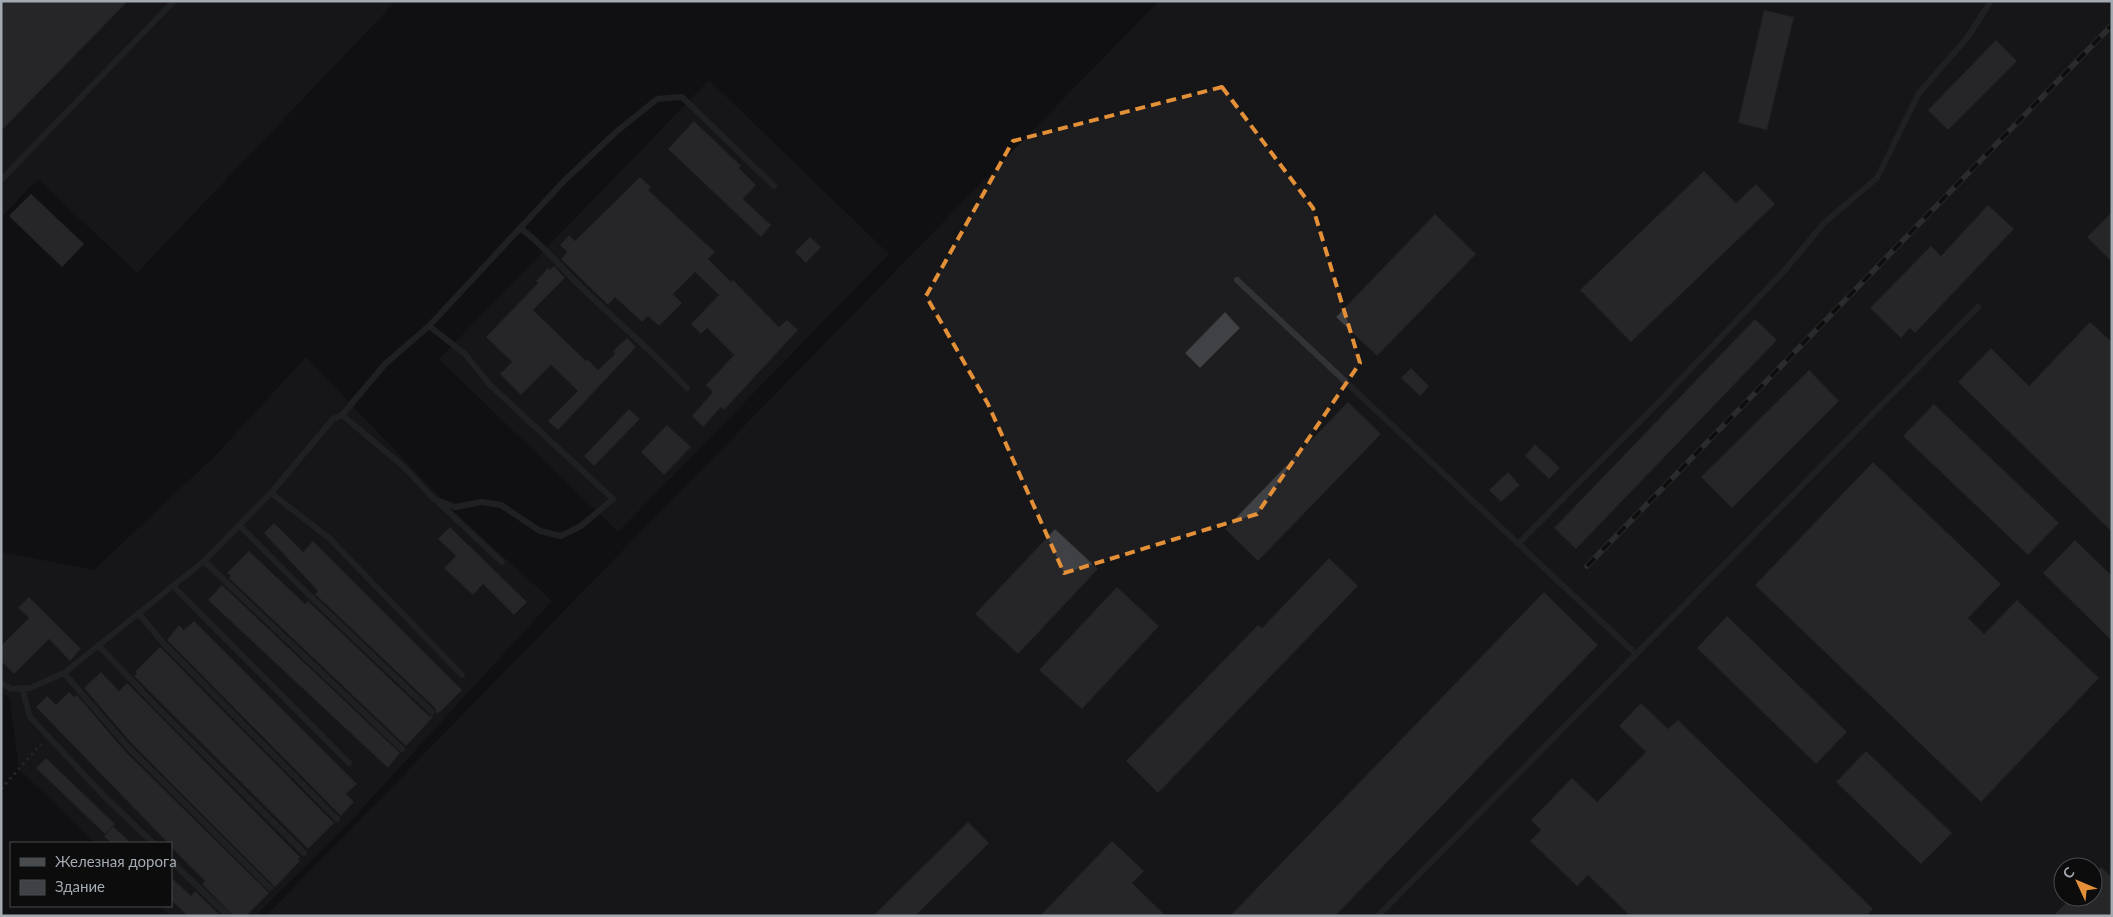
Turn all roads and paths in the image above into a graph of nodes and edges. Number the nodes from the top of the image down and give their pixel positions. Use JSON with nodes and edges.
{"nodes":[{"id":1,"x":174,"y":1,"type":"edge"},
{"id":2,"x":1991,"y":1,"type":"edge"},
{"id":3,"x":1,"y":180,"type":"edge"},
{"id":4,"x":774,"y":186,"type":"dead end"},
{"id":5,"x":520,"y":228,"type":"junction"},
{"id":6,"x":1237,"y":280,"type":"dead end"},
{"id":7,"x":1978,"y":307,"type":"dead end"},
{"id":8,"x":429,"y":326,"type":"junction"},
{"id":9,"x":687,"y":388,"type":"dead end"},
{"id":10,"x":342,"y":415,"type":"junction"},
{"id":11,"x":271,"y":493,"type":"junction"},
{"id":12,"x":434,"y":499,"type":"junction"},
{"id":13,"x":240,"y":525,"type":"junction"},
{"id":14,"x":1518,"y":544,"type":"junction"},
{"id":15,"x":204,"y":561,"type":"junction"},
{"id":16,"x":502,"y":562,"type":"dead end"},
{"id":17,"x":173,"y":586,"type":"junction"},
{"id":18,"x":139,"y":614,"type":"junction"},
{"id":19,"x":99,"y":646,"type":"junction"},
{"id":20,"x":1636,"y":654,"type":"junction"},
{"id":21,"x":64,"y":673,"type":"junction"},
{"id":22,"x":462,"y":675,"type":"dead end"},
{"id":23,"x":1,"y":683,"type":"edge"},
{"id":24,"x":22,"y":688,"type":"junction"},
{"id":25,"x":432,"y":712,"type":"dead end"},
{"id":26,"x":48,"y":736,"type":"junction"},
{"id":27,"x":402,"y":749,"type":"dead end"},
{"id":28,"x":349,"y":763,"type":"dead end"},
{"id":29,"x":1,"y":789,"type":"edge"},
{"id":30,"x":337,"y":819,"type":"dead end"},
{"id":31,"x":152,"y":842,"type":"edge"},
{"id":32,"x":304,"y":853,"type":"dead end"},
{"id":33,"x":172,"y":862,"type":"edge"},
{"id":34,"x":270,"y":888,"type":"dead end"},
{"id":35,"x":228,"y":916,"type":"edge"},
{"id":36,"x":1378,"y":916,"type":"edge"}],
"edges":[{"from":1,"to":3,"type":"lane"},
{"from":2,"to":14,"type":"lane"},
{"from":4,"to":5,"type":"lane"},
{"from":5,"to":8,"type":"lane"},
{"from":5,"to":9,"type":"lane"},
{"from":6,"to":14,"type":"lane"},
{"from":7,"to":20,"type":"lane"},
{"from":8,"to":10,"type":"lane"},
{"from":8,"to":12,"type":"lane"},
{"from":10,"to":11,"type":"lane"},
{"from":10,"to":12,"type":"lane"},
{"from":11,"to":13,"type":"lane"},
{"from":11,"to":22,"type":"lane"},
{"from":12,"to":16,"type":"lane"},
{"from":13,"to":15,"type":"lane"},
{"from":13,"to":25,"type":"lane"},
{"from":14,"to":20,"type":"lane"},
{"from":15,"to":17,"type":"lane"},
{"from":15,"to":27,"type":"lane"},
{"from":17,"to":18,"type":"lane"},
{"from":17,"to":28,"type":"lane"},
{"from":18,"to":19,"type":"lane"},
{"from":18,"to":30,"type":"lane"},
{"from":19,"to":21,"type":"lane"},
{"from":19,"to":32,"type":"lane"},
{"from":20,"to":36,"type":"lane"},
{"from":21,"to":24,"type":"lane"},
{"from":21,"to":34,"type":"lane"},
{"from":23,"to":24,"type":"lane"},
{"from":24,"to":26,"type":"lane"},
{"from":26,"to":29,"type":"path"},
{"from":26,"to":31,"type":"lane"},
{"from":33,"to":35,"type":"lane"}]}
